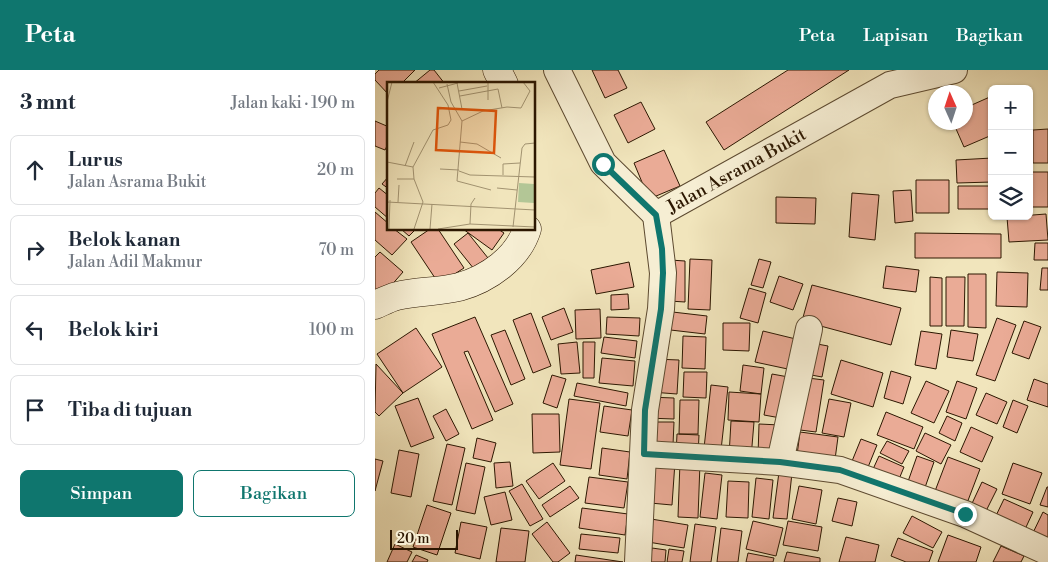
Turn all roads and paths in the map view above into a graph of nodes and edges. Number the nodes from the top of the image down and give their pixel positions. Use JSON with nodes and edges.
{"nodes":[{"id":1,"x":497,"y":70,"type":"edge"},
{"id":2,"x":557,"y":70,"type":"edge"},
{"id":3,"x":954,"y":70,"type":"edge"},
{"id":4,"x":503,"y":82,"type":"edge"},
{"id":5,"x":656,"y":215,"type":"junction"},
{"id":6,"x":527,"y":230,"type":"edge"},
{"id":7,"x":375,"y":305,"type":"edge"},
{"id":8,"x":809,"y":329,"type":"dead end"},
{"id":9,"x":644,"y":454,"type":"junction"},
{"id":10,"x":780,"y":462,"type":"junction"},
{"id":11,"x":1048,"y":552,"type":"edge"},
{"id":12,"x":638,"y":562,"type":"edge"}],
"edges":[{"from":1,"to":4,"type":"street"},
{"from":2,"to":5,"type":"street","name":"Jalan Asrama Bukit"},
{"from":3,"to":5,"type":"street","name":"Jalan Asrama Bukit"},
{"from":5,"to":9,"type":"street"},
{"from":6,"to":7,"type":"street"},
{"from":8,"to":10,"type":"street"},
{"from":9,"to":10,"type":"street"},
{"from":9,"to":12,"type":"street"},
{"from":10,"to":11,"type":"street"}]}
